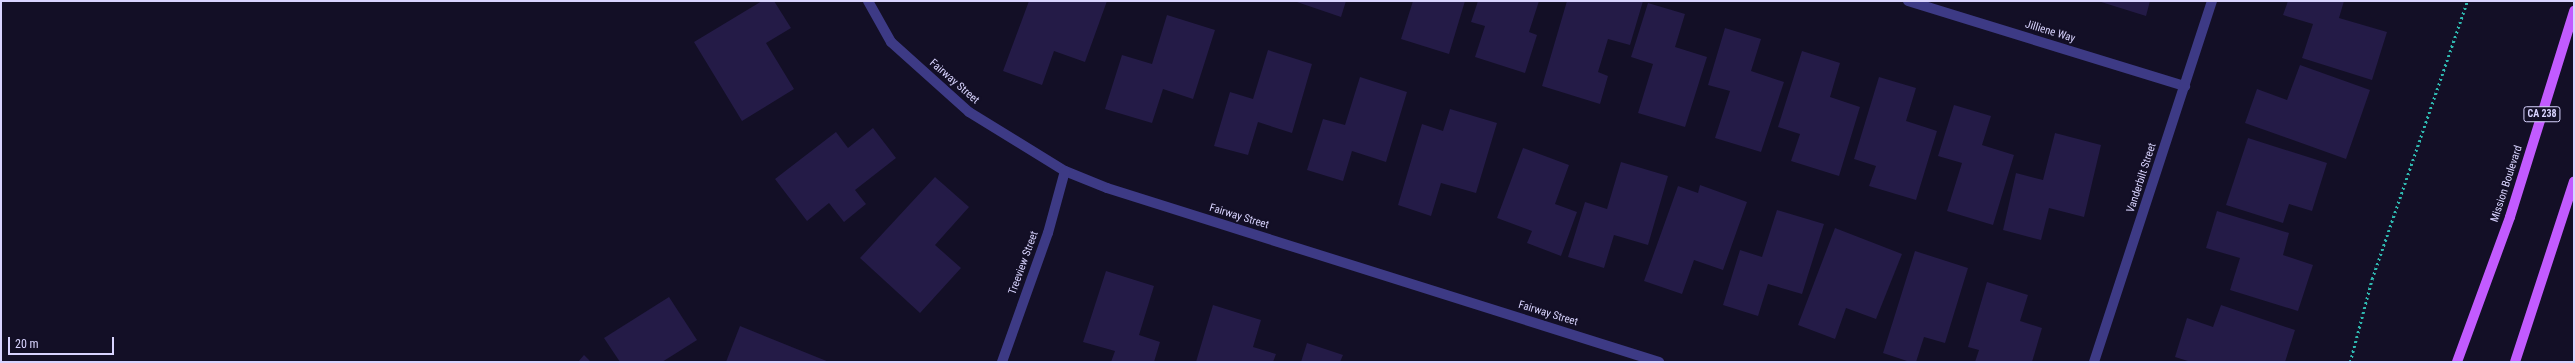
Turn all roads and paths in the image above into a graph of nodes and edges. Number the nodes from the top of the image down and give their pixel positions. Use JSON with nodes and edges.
{"nodes":[{"id":1,"x":868,"y":1,"type":"edge"},
{"id":2,"x":1908,"y":1,"type":"edge"},
{"id":3,"x":2212,"y":1,"type":"edge"},
{"id":4,"x":2467,"y":1,"type":"edge"},
{"id":5,"x":2574,"y":11,"type":"edge"},
{"id":6,"x":2185,"y":86,"type":"junction"},
{"id":7,"x":1065,"y":171,"type":"junction"},
{"id":8,"x":2574,"y":180,"type":"edge"},
{"id":9,"x":1002,"y":362,"type":"edge"},
{"id":10,"x":1659,"y":362,"type":"edge"},
{"id":11,"x":2094,"y":362,"type":"edge"},
{"id":12,"x":2350,"y":362,"type":"edge"},
{"id":13,"x":2457,"y":362,"type":"edge"},
{"id":14,"x":2515,"y":362,"type":"edge"}],
"edges":[{"from":1,"to":7,"type":"street","name":"Fairway Street"},
{"from":2,"to":6,"type":"street","name":"Jilliene Way"},
{"from":3,"to":6,"type":"street","name":"Vanderbilt Street"},
{"from":4,"to":12,"type":"path"},
{"from":5,"to":13,"type":"main road","name":"Mission Boulevard","number":"CA 238"},
{"from":6,"to":11,"type":"street","name":"Vanderbilt Street"},
{"from":7,"to":9,"type":"street","name":"Treeview Street"},
{"from":7,"to":10,"type":"street","name":"Fairway Street"},
{"from":8,"to":14,"type":"main road"}]}
